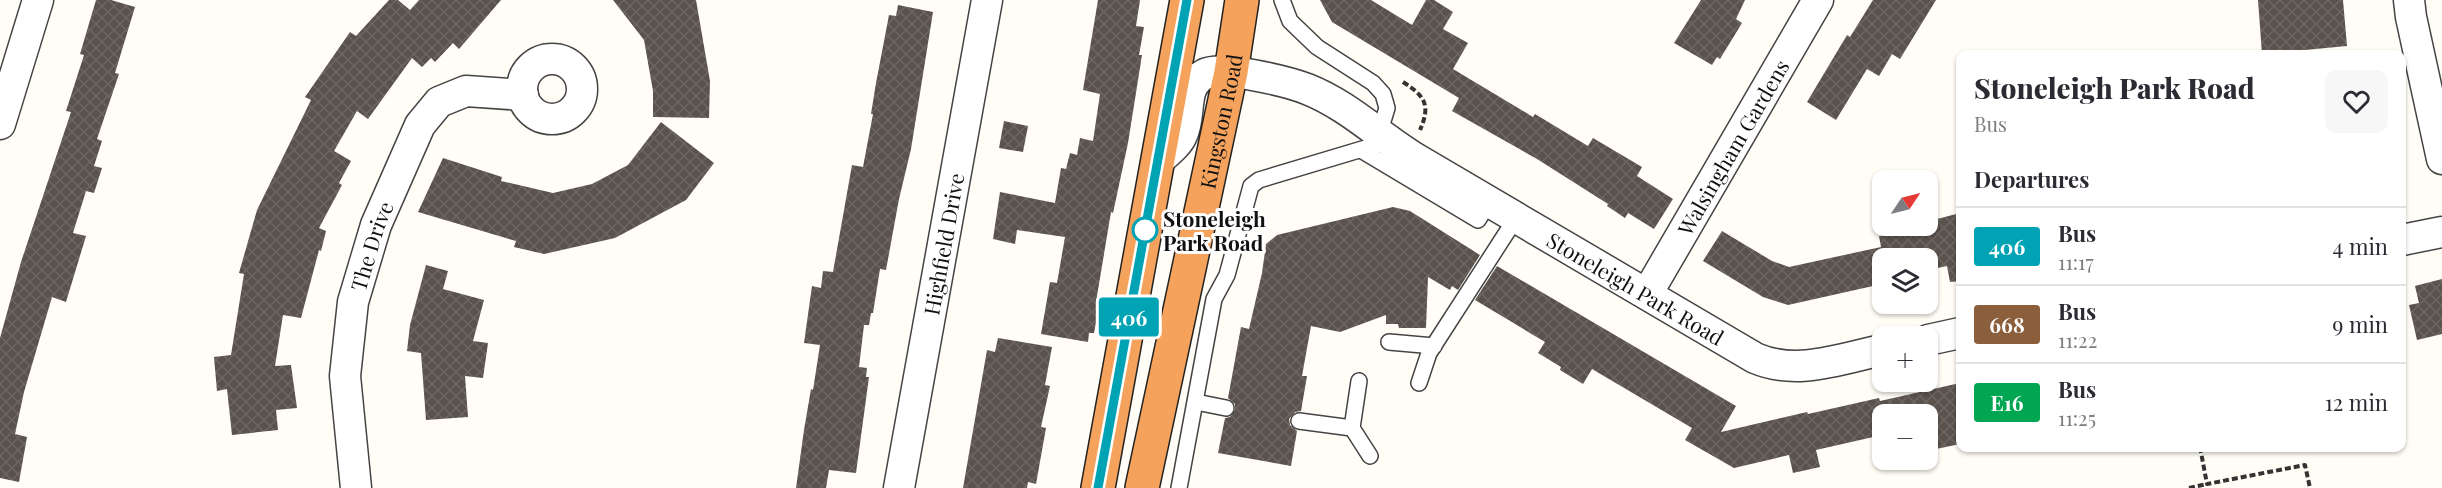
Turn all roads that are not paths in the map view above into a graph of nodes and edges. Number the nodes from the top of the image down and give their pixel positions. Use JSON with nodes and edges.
{"nodes":[{"id":1,"x":38,"y":0,"type":"edge"},
{"id":2,"x":987,"y":0,"type":"edge"},
{"id":3,"x":1187,"y":0,"type":"edge"},
{"id":4,"x":1242,"y":0,"type":"edge"},
{"id":5,"x":1282,"y":0,"type":"edge"},
{"id":6,"x":1818,"y":0,"type":"edge"},
{"id":7,"x":2409,"y":0,"type":"edge"},
{"id":8,"x":1231,"y":72,"type":"junction"},
{"id":9,"x":523,"y":95,"type":"dead end"},
{"id":10,"x":0,"y":124,"type":"edge"},
{"id":11,"x":1376,"y":141,"type":"junction"},
{"id":12,"x":2442,"y":159,"type":"edge"},
{"id":13,"x":1158,"y":162,"type":"junction"},
{"id":14,"x":1516,"y":218,"type":"junction"},
{"id":15,"x":2442,"y":232,"type":"edge"},
{"id":16,"x":2406,"y":239,"type":"edge"},
{"id":17,"x":1647,"y":294,"type":"junction"},
{"id":18,"x":1956,"y":334,"type":"edge"},
{"id":19,"x":1938,"y":338,"type":"edge"},
{"id":20,"x":1389,"y":342,"type":"dead end"},
{"id":21,"x":1434,"y":346,"type":"junction"},
{"id":22,"x":1872,"y":352,"type":"edge"},
{"id":23,"x":1359,"y":381,"type":"dead end"},
{"id":24,"x":1419,"y":383,"type":"dead end"},
{"id":25,"x":1196,"y":402,"type":"junction"},
{"id":26,"x":1226,"y":408,"type":"dead end"},
{"id":27,"x":1299,"y":421,"type":"dead end"},
{"id":28,"x":1352,"y":428,"type":"junction"},
{"id":29,"x":1370,"y":456,"type":"dead end"},
{"id":30,"x":356,"y":488,"type":"edge"},
{"id":31,"x":899,"y":488,"type":"edge"},
{"id":32,"x":1098,"y":488,"type":"edge"},
{"id":33,"x":1142,"y":488,"type":"edge"},
{"id":34,"x":1179,"y":488,"type":"edge"}],
"edges":[{"from":1,"to":10,"type":"street"},
{"from":2,"to":31,"type":"street","name":"Highfield Drive"},
{"from":3,"to":13,"type":"highway"},
{"from":4,"to":8,"type":"highway","name":"Kingston Road"},
{"from":5,"to":11,"type":"lane"},
{"from":6,"to":17,"type":"street","name":"Walsingham Gardens"},
{"from":7,"to":12,"type":"street"},
{"from":8,"to":11,"type":"street","name":"Stoneleigh Park Road"},
{"from":8,"to":13,"type":"street","name":"Stoneleigh Park Road"},
{"from":8,"to":33,"type":"highway","name":"Kingston Road"},
{"from":9,"to":30,"type":"street","name":"The Drive"},
{"from":11,"to":14,"type":"street","name":"Stoneleigh Park Road"},
{"from":11,"to":25,"type":"lane"},
{"from":13,"to":32,"type":"highway"},
{"from":14,"to":17,"type":"street","name":"Stoneleigh Park Road"},
{"from":14,"to":21,"type":"lane"},
{"from":15,"to":16,"type":"street"},
{"from":17,"to":22,"type":"street","name":"Stoneleigh Park Road"},
{"from":18,"to":19,"type":"street"},
{"from":20,"to":21,"type":"lane"},
{"from":21,"to":24,"type":"lane"},
{"from":23,"to":28,"type":"lane"},
{"from":25,"to":26,"type":"lane"},
{"from":25,"to":34,"type":"lane"},
{"from":27,"to":28,"type":"lane"},
{"from":28,"to":29,"type":"lane"}]}
